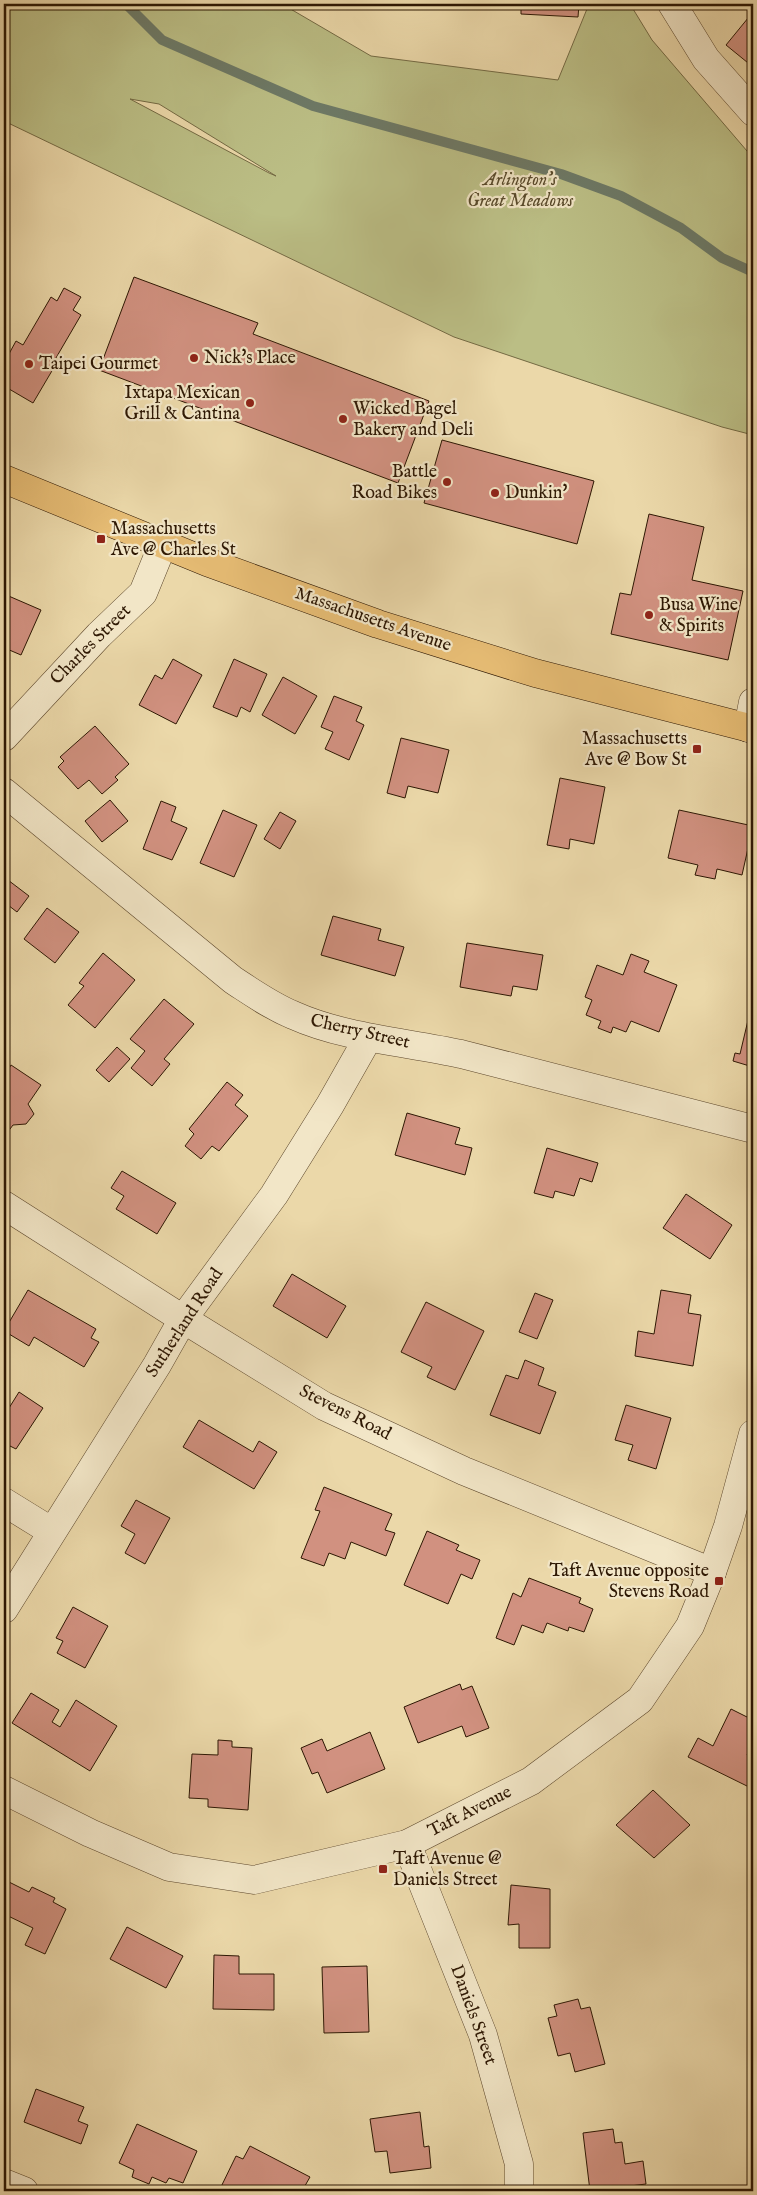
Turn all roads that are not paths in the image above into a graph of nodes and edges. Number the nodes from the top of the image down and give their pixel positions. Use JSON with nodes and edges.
{"nodes":[{"id":1,"x":672,"y":4,"type":"edge"},
{"id":2,"x":753,"y":112,"type":"edge"},
{"id":3,"x":4,"y":479,"type":"edge"},
{"id":4,"x":163,"y":544,"type":"junction"},
{"id":5,"x":752,"y":719,"type":"edge"},
{"id":6,"x":4,"y":738,"type":"edge"},
{"id":7,"x":4,"y":792,"type":"edge"},
{"id":8,"x":368,"y":1038,"type":"junction"},
{"id":9,"x":753,"y":1129,"type":"edge"},
{"id":10,"x":4,"y":1205,"type":"edge"},
{"id":11,"x":183,"y":1319,"type":"junction"},
{"id":12,"x":753,"y":1434,"type":"edge"},
{"id":13,"x":4,"y":1502,"type":"edge"},
{"id":14,"x":51,"y":1531,"type":"junction"},
{"id":15,"x":712,"y":1572,"type":"junction"},
{"id":16,"x":4,"y":1609,"type":"edge"},
{"id":17,"x":4,"y":1790,"type":"edge"},
{"id":18,"x":407,"y":1844,"type":"junction"},
{"id":19,"x":4,"y":2183,"type":"edge"},
{"id":20,"x":24,"y":2191,"type":"edge"},
{"id":21,"x":519,"y":2191,"type":"edge"}],
"edges":[{"from":1,"to":2,"type":"street"},
{"from":3,"to":4,"type":"main road","name":"Massachusetts Avenue"},
{"from":4,"to":5,"type":"main road","name":"Massachusetts Avenue"},
{"from":4,"to":6,"type":"street","name":"Charles Street"},
{"from":7,"to":8,"type":"street","name":"Cherry Street"},
{"from":8,"to":9,"type":"street","name":"Cherry Street"},
{"from":8,"to":11,"type":"street","name":"Sutherland Road"},
{"from":10,"to":11,"type":"street","name":"Stevens Road"},
{"from":11,"to":14,"type":"street","name":"Sutherland Road"},
{"from":11,"to":15,"type":"street","name":"Stevens Road"},
{"from":12,"to":15,"type":"street","name":"Taft Avenue"},
{"from":13,"to":14,"type":"street"},
{"from":14,"to":16,"type":"street","name":"Sutherland Road"},
{"from":15,"to":18,"type":"street","name":"Taft Avenue"},
{"from":17,"to":18,"type":"street","name":"Taft Avenue"},
{"from":18,"to":21,"type":"street","name":"Daniels Street"},
{"from":19,"to":20,"type":"street"}]}
